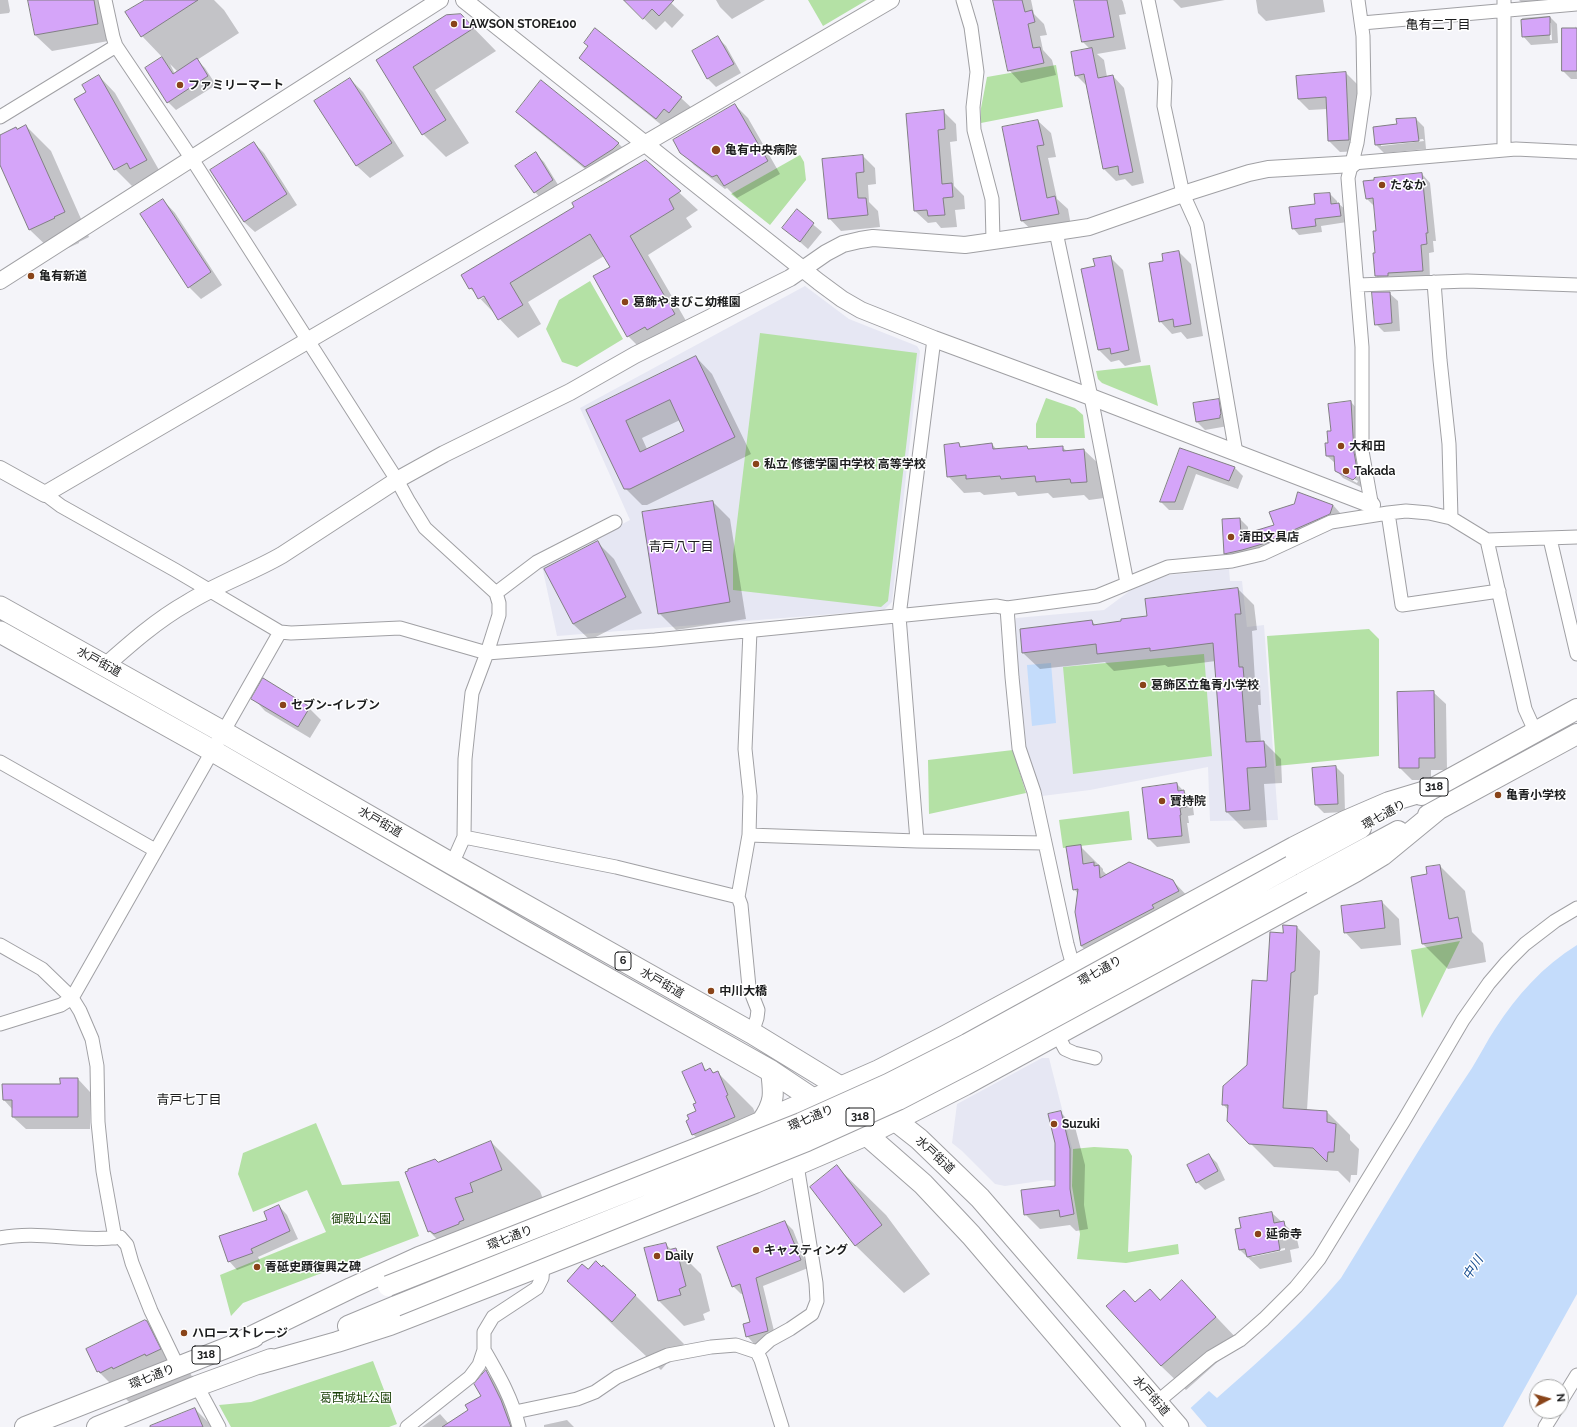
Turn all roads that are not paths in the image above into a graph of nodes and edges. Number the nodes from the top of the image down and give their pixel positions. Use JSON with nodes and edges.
{"nodes":[{"id":1,"x":105,"y":0,"type":"edge"},
{"id":2,"x":440,"y":0,"type":"edge"},
{"id":3,"x":464,"y":0,"type":"edge"},
{"id":4,"x":891,"y":0,"type":"edge"},
{"id":5,"x":964,"y":0,"type":"edge"},
{"id":6,"x":1148,"y":0,"type":"edge"},
{"id":7,"x":1358,"y":0,"type":"edge"},
{"id":8,"x":1577,"y":4,"type":"edge"},
{"id":9,"x":1504,"y":5,"type":"edge"},
{"id":10,"x":1362,"y":23,"type":"junction"},
{"id":11,"x":116,"y":46,"type":"junction"},
{"id":12,"x":0,"y":116,"type":"edge"},
{"id":13,"x":645,"y":144,"type":"junction"},
{"id":14,"x":1504,"y":150,"type":"junction"},
{"id":15,"x":1577,"y":152,"type":"edge"},
{"id":16,"x":192,"y":159,"type":"junction"},
{"id":17,"x":1353,"y":164,"type":"junction"},
{"id":18,"x":1183,"y":194,"type":"junction"},
{"id":19,"x":1056,"y":232,"type":"junction"},
{"id":20,"x":993,"y":240,"type":"junction"},
{"id":21,"x":803,"y":270,"type":"junction"},
{"id":22,"x":0,"y":281,"type":"edge"},
{"id":23,"x":1434,"y":282,"type":"junction"},
{"id":24,"x":1358,"y":285,"type":"junction"},
{"id":25,"x":1577,"y":285,"type":"edge"},
{"id":26,"x":934,"y":339,"type":"junction"},
{"id":27,"x":307,"y":340,"type":"junction"},
{"id":28,"x":1091,"y":397,"type":"junction"},
{"id":29,"x":1236,"y":453,"type":"junction"},
{"id":30,"x":0,"y":469,"type":"edge"},
{"id":31,"x":397,"y":480,"type":"junction"},
{"id":32,"x":45,"y":494,"type":"junction"},
{"id":33,"x":1372,"y":510,"type":"junction"},
{"id":34,"x":1388,"y":513,"type":"junction"},
{"id":35,"x":1451,"y":518,"type":"junction"},
{"id":36,"x":616,"y":522,"type":"dead end"},
{"id":37,"x":1577,"y":537,"type":"edge"},
{"id":38,"x":1550,"y":539,"type":"junction"},
{"id":39,"x":1487,"y":540,"type":"junction"},
{"id":40,"x":1128,"y":583,"type":"junction"},
{"id":41,"x":210,"y":591,"type":"junction"},
{"id":42,"x":1499,"y":591,"type":"junction"},
{"id":43,"x":496,"y":593,"type":"junction"},
{"id":44,"x":0,"y":607,"type":"edge"},
{"id":45,"x":1007,"y":608,"type":"junction"},
{"id":46,"x":899,"y":616,"type":"junction"},
{"id":47,"x":750,"y":631,"type":"junction"},
{"id":48,"x":0,"y":632,"type":"edge"},
{"id":49,"x":280,"y":632,"type":"junction"},
{"id":50,"x":487,"y":653,"type":"junction"},
{"id":51,"x":1577,"y":654,"type":"edge"},
{"id":52,"x":105,"y":666,"type":"junction"},
{"id":53,"x":1577,"y":708,"type":"edge"},
{"id":54,"x":1535,"y":731,"type":"junction"},
{"id":55,"x":223,"y":732,"type":"junction"},
{"id":56,"x":1577,"y":734,"type":"edge"},
{"id":57,"x":213,"y":751,"type":"junction"},
{"id":58,"x":0,"y":762,"type":"edge"},
{"id":59,"x":1432,"y":789,"type":"junction"},
{"id":60,"x":1439,"y":808,"type":"junction"},
{"id":61,"x":749,"y":835,"type":"junction"},
{"id":62,"x":464,"y":838,"type":"junction"},
{"id":63,"x":916,"y":841,"type":"junction"},
{"id":64,"x":1045,"y":843,"type":"junction"},
{"id":65,"x":155,"y":850,"type":"junction"},
{"id":66,"x":452,"y":864,"type":"junction"},
{"id":67,"x":738,"y":897,"type":"junction"},
{"id":68,"x":1577,"y":908,"type":"edge"},
{"id":69,"x":0,"y":944,"type":"edge"},
{"id":70,"x":1073,"y":966,"type":"junction"},
{"id":71,"x":72,"y":998,"type":"junction"},
{"id":72,"x":0,"y":1024,"type":"edge"},
{"id":73,"x":752,"y":1034,"type":"junction"},
{"id":74,"x":1057,"y":1034,"type":"junction"},
{"id":75,"x":945,"y":1036,"type":"junction"},
{"id":76,"x":1094,"y":1058,"type":"dead end"},
{"id":77,"x":771,"y":1071,"type":"junction"},
{"id":78,"x":965,"y":1085,"type":"junction"},
{"id":79,"x":839,"y":1087,"type":"junction"},
{"id":80,"x":814,"y":1099,"type":"junction"},
{"id":81,"x":762,"y":1121,"type":"junction"},
{"id":82,"x":896,"y":1121,"type":"junction"},
{"id":83,"x":733,"y":1134,"type":"junction"},
{"id":84,"x":867,"y":1135,"type":"junction"},
{"id":85,"x":797,"y":1165,"type":"junction"},
{"id":86,"x":755,"y":1182,"type":"junction"},
{"id":87,"x":0,"y":1238,"type":"edge"},
{"id":88,"x":115,"y":1238,"type":"junction"},
{"id":89,"x":543,"y":1266,"type":"junction"},
{"id":90,"x":242,"y":1341,"type":"junction"},
{"id":91,"x":484,"y":1350,"type":"junction"},
{"id":92,"x":756,"y":1352,"type":"junction"},
{"id":93,"x":259,"y":1364,"type":"junction"},
{"id":94,"x":178,"y":1367,"type":"junction"},
{"id":95,"x":1577,"y":1375,"type":"edge"},
{"id":96,"x":197,"y":1386,"type":"junction"},
{"id":97,"x":1569,"y":1388,"type":"edge"},
{"id":98,"x":515,"y":1412,"type":"junction"},
{"id":99,"x":1167,"y":1415,"type":"edge"},
{"id":100,"x":1130,"y":1425,"type":"edge"},
{"id":101,"x":25,"y":1427,"type":"edge"},
{"id":102,"x":97,"y":1427,"type":"edge"},
{"id":103,"x":219,"y":1427,"type":"edge"},
{"id":104,"x":407,"y":1427,"type":"edge"},
{"id":105,"x":519,"y":1427,"type":"edge"},
{"id":106,"x":782,"y":1427,"type":"edge"}],
"edges":[{"from":1,"to":11,"type":"street"},
{"from":2,"to":16,"type":"street"},
{"from":3,"to":13,"type":"street"},
{"from":4,"to":13,"type":"street"},
{"from":5,"to":20,"type":"street"},
{"from":6,"to":18,"type":"street"},
{"from":7,"to":10,"type":"street"},
{"from":8,"to":9,"type":"street"},
{"from":9,"to":10,"type":"street"},
{"from":9,"to":14,"type":"street"},
{"from":10,"to":17,"type":"street"},
{"from":11,"to":12,"type":"street"},
{"from":11,"to":16,"type":"street"},
{"from":13,"to":21,"type":"street"},
{"from":13,"to":27,"type":"street"},
{"from":14,"to":15,"type":"street"},
{"from":14,"to":17,"type":"street"},
{"from":16,"to":22,"type":"street"},
{"from":16,"to":27,"type":"street"},
{"from":17,"to":18,"type":"street"},
{"from":17,"to":24,"type":"street"},
{"from":18,"to":19,"type":"street"},
{"from":18,"to":29,"type":"street"},
{"from":19,"to":20,"type":"street"},
{"from":19,"to":28,"type":"street"},
{"from":20,"to":21,"type":"street"},
{"from":21,"to":26,"type":"street"},
{"from":21,"to":31,"type":"street"},
{"from":23,"to":24,"type":"street"},
{"from":23,"to":25,"type":"street"},
{"from":23,"to":35,"type":"street"},
{"from":24,"to":33,"type":"street"},
{"from":26,"to":28,"type":"street"},
{"from":26,"to":46,"type":"street"},
{"from":27,"to":31,"type":"street"},
{"from":27,"to":32,"type":"street"},
{"from":28,"to":29,"type":"street"},
{"from":28,"to":40,"type":"street"},
{"from":29,"to":33,"type":"street"},
{"from":30,"to":32,"type":"street"},
{"from":31,"to":41,"type":"street"},
{"from":31,"to":43,"type":"street"},
{"from":32,"to":41,"type":"street"},
{"from":33,"to":34,"type":"street"},
{"from":33,"to":40,"type":"street"},
{"from":34,"to":35,"type":"street"},
{"from":34,"to":42,"type":"street"},
{"from":35,"to":39,"type":"street"},
{"from":36,"to":43,"type":"street"},
{"from":37,"to":38,"type":"street"},
{"from":38,"to":39,"type":"street"},
{"from":38,"to":51,"type":"street"},
{"from":39,"to":42,"type":"street"},
{"from":40,"to":45,"type":"street"},
{"from":41,"to":49,"type":"street"},
{"from":41,"to":52,"type":"street"},
{"from":42,"to":54,"type":"street"},
{"from":43,"to":50,"type":"street"},
{"from":44,"to":52,"type":"highway","name":"水戸街道","number":"6"},
{"from":45,"to":46,"type":"street"},
{"from":45,"to":64,"type":"street"},
{"from":46,"to":47,"type":"street"},
{"from":46,"to":63,"type":"street"},
{"from":47,"to":50,"type":"street"},
{"from":47,"to":61,"type":"street"},
{"from":48,"to":57,"type":"highway","name":"水戸街道","number":"6"},
{"from":49,"to":50,"type":"street"},
{"from":49,"to":55,"type":"street"},
{"from":50,"to":62,"type":"street"},
{"from":52,"to":55,"type":"highway","name":"水戸街道","number":"6"},
{"from":53,"to":54,"type":"main road","name":"環七通り","number":"318"},
{"from":54,"to":59,"type":"main road","name":"環七通り","number":"318"},
{"from":55,"to":57,"type":"street"},
{"from":55,"to":66,"type":"highway","name":"水戸街道","number":"6"},
{"from":56,"to":60,"type":"main road","name":"環七通り","number":"318"},
{"from":57,"to":65,"type":"street"},
{"from":57,"to":77,"type":"highway","name":"水戸街道","number":"6"},
{"from":58,"to":65,"type":"street"},
{"from":59,"to":70,"type":"main road"},
{"from":59,"to":90,"type":"main road","name":"環七通り","number":"318","bridge":true},
{"from":60,"to":74,"type":"main road"},
{"from":60,"to":93,"type":"main road","name":"環七通り","number":"318","bridge":true},
{"from":61,"to":63,"type":"street"},
{"from":61,"to":67,"type":"street"},
{"from":62,"to":66,"type":"street"},
{"from":62,"to":67,"type":"street"},
{"from":63,"to":64,"type":"street"},
{"from":64,"to":70,"type":"street"},
{"from":65,"to":71,"type":"street"},
{"from":66,"to":73,"type":"highway","name":"水戸街道","number":"6"},
{"from":67,"to":73,"type":"street"},
{"from":68,"to":99,"type":"street"},
{"from":69,"to":71,"type":"street"},
{"from":70,"to":75,"type":"main road"},
{"from":71,"to":72,"type":"street"},
{"from":71,"to":88,"type":"street"},
{"from":73,"to":79,"type":"highway","name":"水戸街道","number":"6"},
{"from":74,"to":76,"type":"street"},
{"from":74,"to":78,"type":"main road"},
{"from":75,"to":78,"type":"main road"},
{"from":75,"to":79,"type":"main road"},
{"from":77,"to":80,"type":"highway","name":"水戸街道","number":"6"},
{"from":77,"to":81,"type":"main road"},
{"from":78,"to":82,"type":"main road"},
{"from":79,"to":80,"type":"main road"},
{"from":79,"to":82,"type":"highway","name":"水戸街道","number":"6"},
{"from":80,"to":81,"type":"main road"},
{"from":80,"to":84,"type":"highway","name":"水戸街道","number":"6"},
{"from":81,"to":83,"type":"main road"},
{"from":82,"to":84,"type":"main road"},
{"from":82,"to":99,"type":"highway","name":"水戸街道","number":"6"},
{"from":83,"to":86,"type":"main road"},
{"from":83,"to":90,"type":"main road"},
{"from":84,"to":85,"type":"main road"},
{"from":84,"to":100,"type":"highway","name":"水戸街道","number":"6"},
{"from":85,"to":86,"type":"main road"},
{"from":85,"to":92,"type":"street"},
{"from":86,"to":89,"type":"main road"},
{"from":87,"to":88,"type":"street"},
{"from":88,"to":94,"type":"street"},
{"from":89,"to":91,"type":"street"},
{"from":89,"to":93,"type":"main road"},
{"from":90,"to":94,"type":"main road","name":"環七通り","number":"318"},
{"from":91,"to":98,"type":"street"},
{"from":91,"to":104,"type":"street"},
{"from":92,"to":98,"type":"street"},
{"from":92,"to":106,"type":"street"},
{"from":93,"to":96,"type":"main road","name":"環七通り","number":"318"},
{"from":94,"to":101,"type":"main road","name":"環七通り","number":"318"},
{"from":95,"to":97,"type":"street"},
{"from":96,"to":102,"type":"main road","name":"環七通り","number":"318"},
{"from":96,"to":103,"type":"street"},
{"from":98,"to":105,"type":"street"}]}
